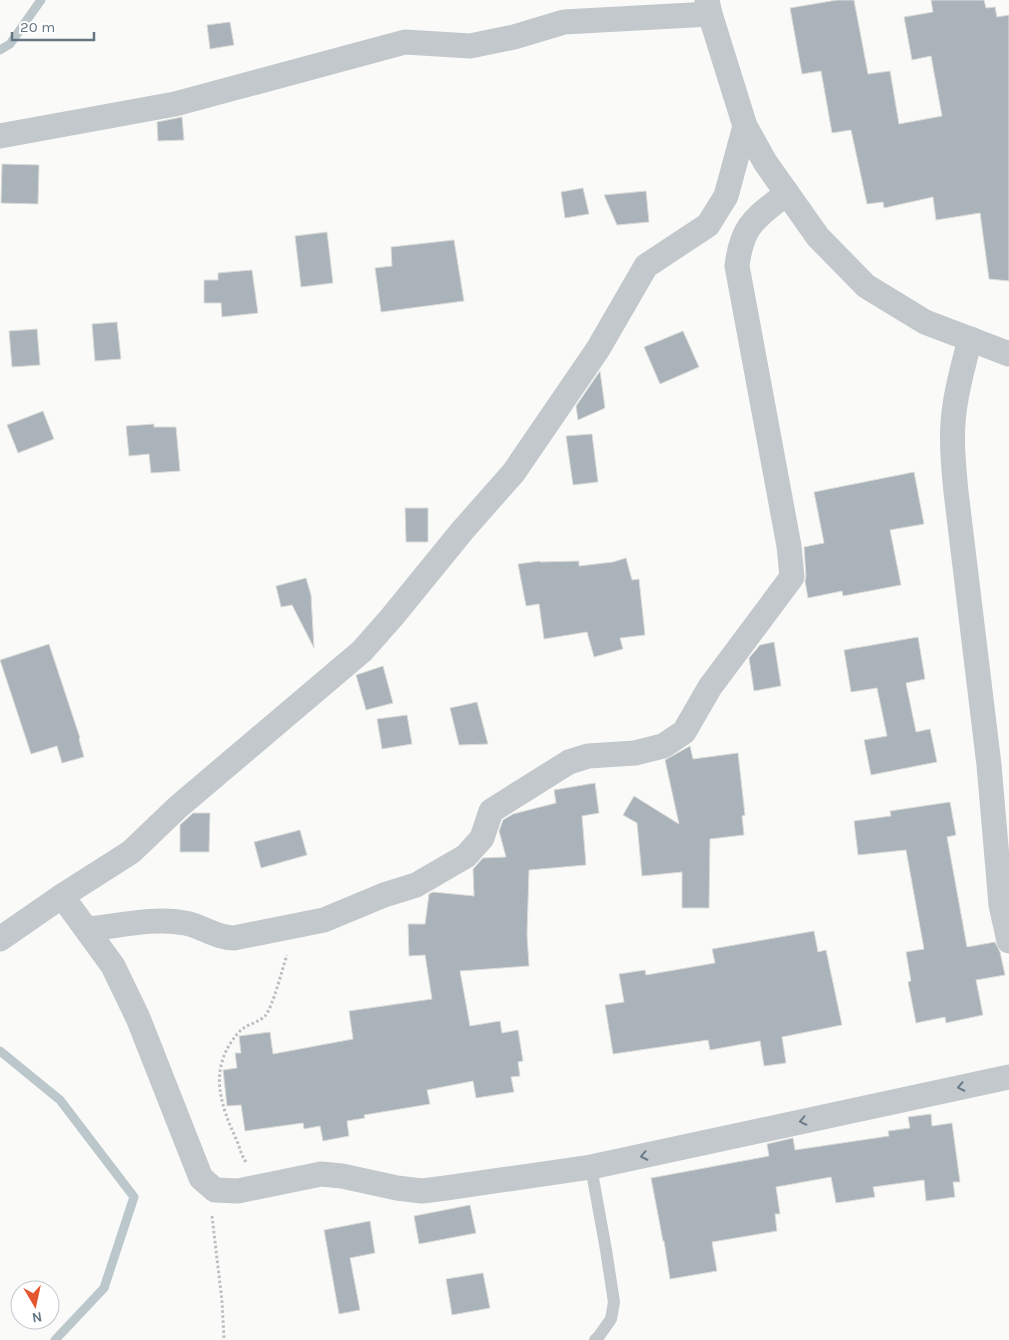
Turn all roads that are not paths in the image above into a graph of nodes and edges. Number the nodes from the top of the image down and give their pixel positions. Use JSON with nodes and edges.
{"nodes":[{"id":1,"x":708,"y":7,"type":"edge"},
{"id":2,"x":745,"y":126,"type":"junction"},
{"id":3,"x":0,"y":136,"type":"edge"},
{"id":4,"x":786,"y":193,"type":"junction"},
{"id":5,"x":970,"y":339,"type":"junction"},
{"id":6,"x":1009,"y":354,"type":"edge"},
{"id":7,"x":999,"y":763,"type":"edge"},
{"id":8,"x":62,"y":896,"type":"junction"},
{"id":9,"x":87,"y":929,"type":"junction"},
{"id":10,"x":0,"y":939,"type":"edge"},
{"id":11,"x":1009,"y":941,"type":"edge"},
{"id":12,"x":1009,"y":1076,"type":"edge"},
{"id":13,"x":591,"y":1167,"type":"junction"},
{"id":14,"x":595,"y":1340,"type":"edge"}],
"edges":[{"from":1,"to":2,"type":"street"},
{"from":1,"to":3,"type":"street"},
{"from":2,"to":4,"type":"street"},
{"from":2,"to":8,"type":"street"},
{"from":4,"to":5,"type":"street"},
{"from":4,"to":9,"type":"street"},
{"from":5,"to":6,"type":"street"},
{"from":5,"to":7,"type":"street"},
{"from":7,"to":11,"type":"street"},
{"from":8,"to":9,"type":"street"},
{"from":8,"to":10,"type":"street"},
{"from":9,"to":13,"type":"street"},
{"from":12,"to":13,"type":"street","one_way":true},
{"from":13,"to":14,"type":"lane"}]}
